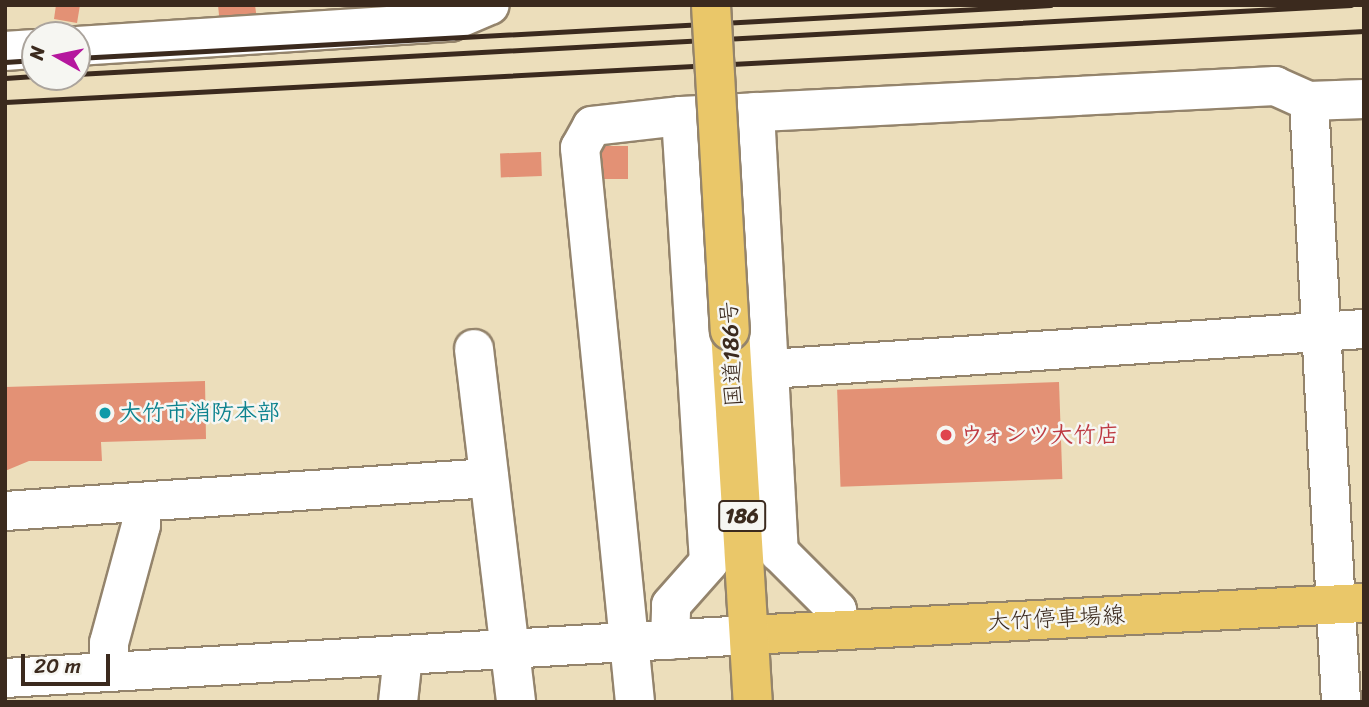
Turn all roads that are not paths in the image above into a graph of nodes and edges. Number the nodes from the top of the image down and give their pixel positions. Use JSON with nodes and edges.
{"nodes":[{"id":1,"x":490,"y":5,"type":"edge"},
{"id":2,"x":711,"y":5,"type":"edge"},
{"id":3,"x":447,"y":14,"type":"edge"},
{"id":4,"x":91,"y":46,"type":"edge"},
{"id":5,"x":1364,"y":99,"type":"edge"},
{"id":6,"x":1309,"y":102,"type":"junction"},
{"id":7,"x":755,"y":112,"type":"junction"},
{"id":8,"x":681,"y":116,"type":"junction"},
{"id":9,"x":764,"y":311,"type":"junction"},
{"id":10,"x":694,"y":319,"type":"junction"},
{"id":11,"x":1364,"y":329,"type":"edge"},
{"id":12,"x":1321,"y":331,"type":"junction"},
{"id":13,"x":474,"y":349,"type":"dead end"},
{"id":14,"x":769,"y":369,"type":"junction"},
{"id":15,"x":489,"y":478,"type":"junction"},
{"id":16,"x":141,"y":503,"type":"junction"},
{"id":17,"x":5,"y":511,"type":"edge"},
{"id":18,"x":1350,"y":604,"type":"edge"},
{"id":19,"x":840,"y":630,"type":"junction"},
{"id":20,"x":749,"y":635,"type":"junction"},
{"id":21,"x":670,"y":640,"type":"junction"},
{"id":22,"x":630,"y":642,"type":"junction"},
{"id":23,"x":511,"y":650,"type":"junction"},
{"id":24,"x":403,"y":656,"type":"junction"},
{"id":25,"x":109,"y":670,"type":"junction"},
{"id":26,"x":5,"y":678,"type":"edge"},
{"id":27,"x":398,"y":702,"type":"edge"},
{"id":28,"x":516,"y":702,"type":"edge"},
{"id":29,"x":635,"y":702,"type":"edge"},
{"id":30,"x":754,"y":702,"type":"edge"},
{"id":31,"x":1340,"y":702,"type":"edge"}],
"edges":[{"from":1,"to":3,"type":"street"},
{"from":2,"to":20,"type":"main road","name":"国道186号","number":"186","bridge":true},
{"from":3,"to":4,"type":"street"},
{"from":5,"to":6,"type":"street"},
{"from":6,"to":7,"type":"street"},
{"from":6,"to":12,"type":"street"},
{"from":7,"to":8,"type":"street"},
{"from":7,"to":9,"type":"street"},
{"from":8,"to":10,"type":"street"},
{"from":8,"to":22,"type":"street"},
{"from":9,"to":10,"type":"street"},
{"from":9,"to":14,"type":"street"},
{"from":10,"to":21,"type":"street"},
{"from":11,"to":12,"type":"street"},
{"from":12,"to":14,"type":"street"},
{"from":12,"to":18,"type":"street"},
{"from":13,"to":15,"type":"street"},
{"from":14,"to":19,"type":"street"},
{"from":15,"to":16,"type":"street"},
{"from":15,"to":23,"type":"street"},
{"from":16,"to":17,"type":"street"},
{"from":16,"to":25,"type":"street"},
{"from":18,"to":19,"type":"main road","name":"大竹停車場線"},
{"from":18,"to":31,"type":"street"},
{"from":19,"to":20,"type":"main road","name":"大竹停車場線"},
{"from":20,"to":21,"type":"street"},
{"from":20,"to":30,"type":"main road","name":"国道186号","number":"186"},
{"from":21,"to":22,"type":"street"},
{"from":22,"to":23,"type":"street"},
{"from":22,"to":29,"type":"street"},
{"from":23,"to":24,"type":"street"},
{"from":23,"to":28,"type":"street"},
{"from":24,"to":25,"type":"street"},
{"from":24,"to":27,"type":"street"},
{"from":25,"to":26,"type":"street"}]}
